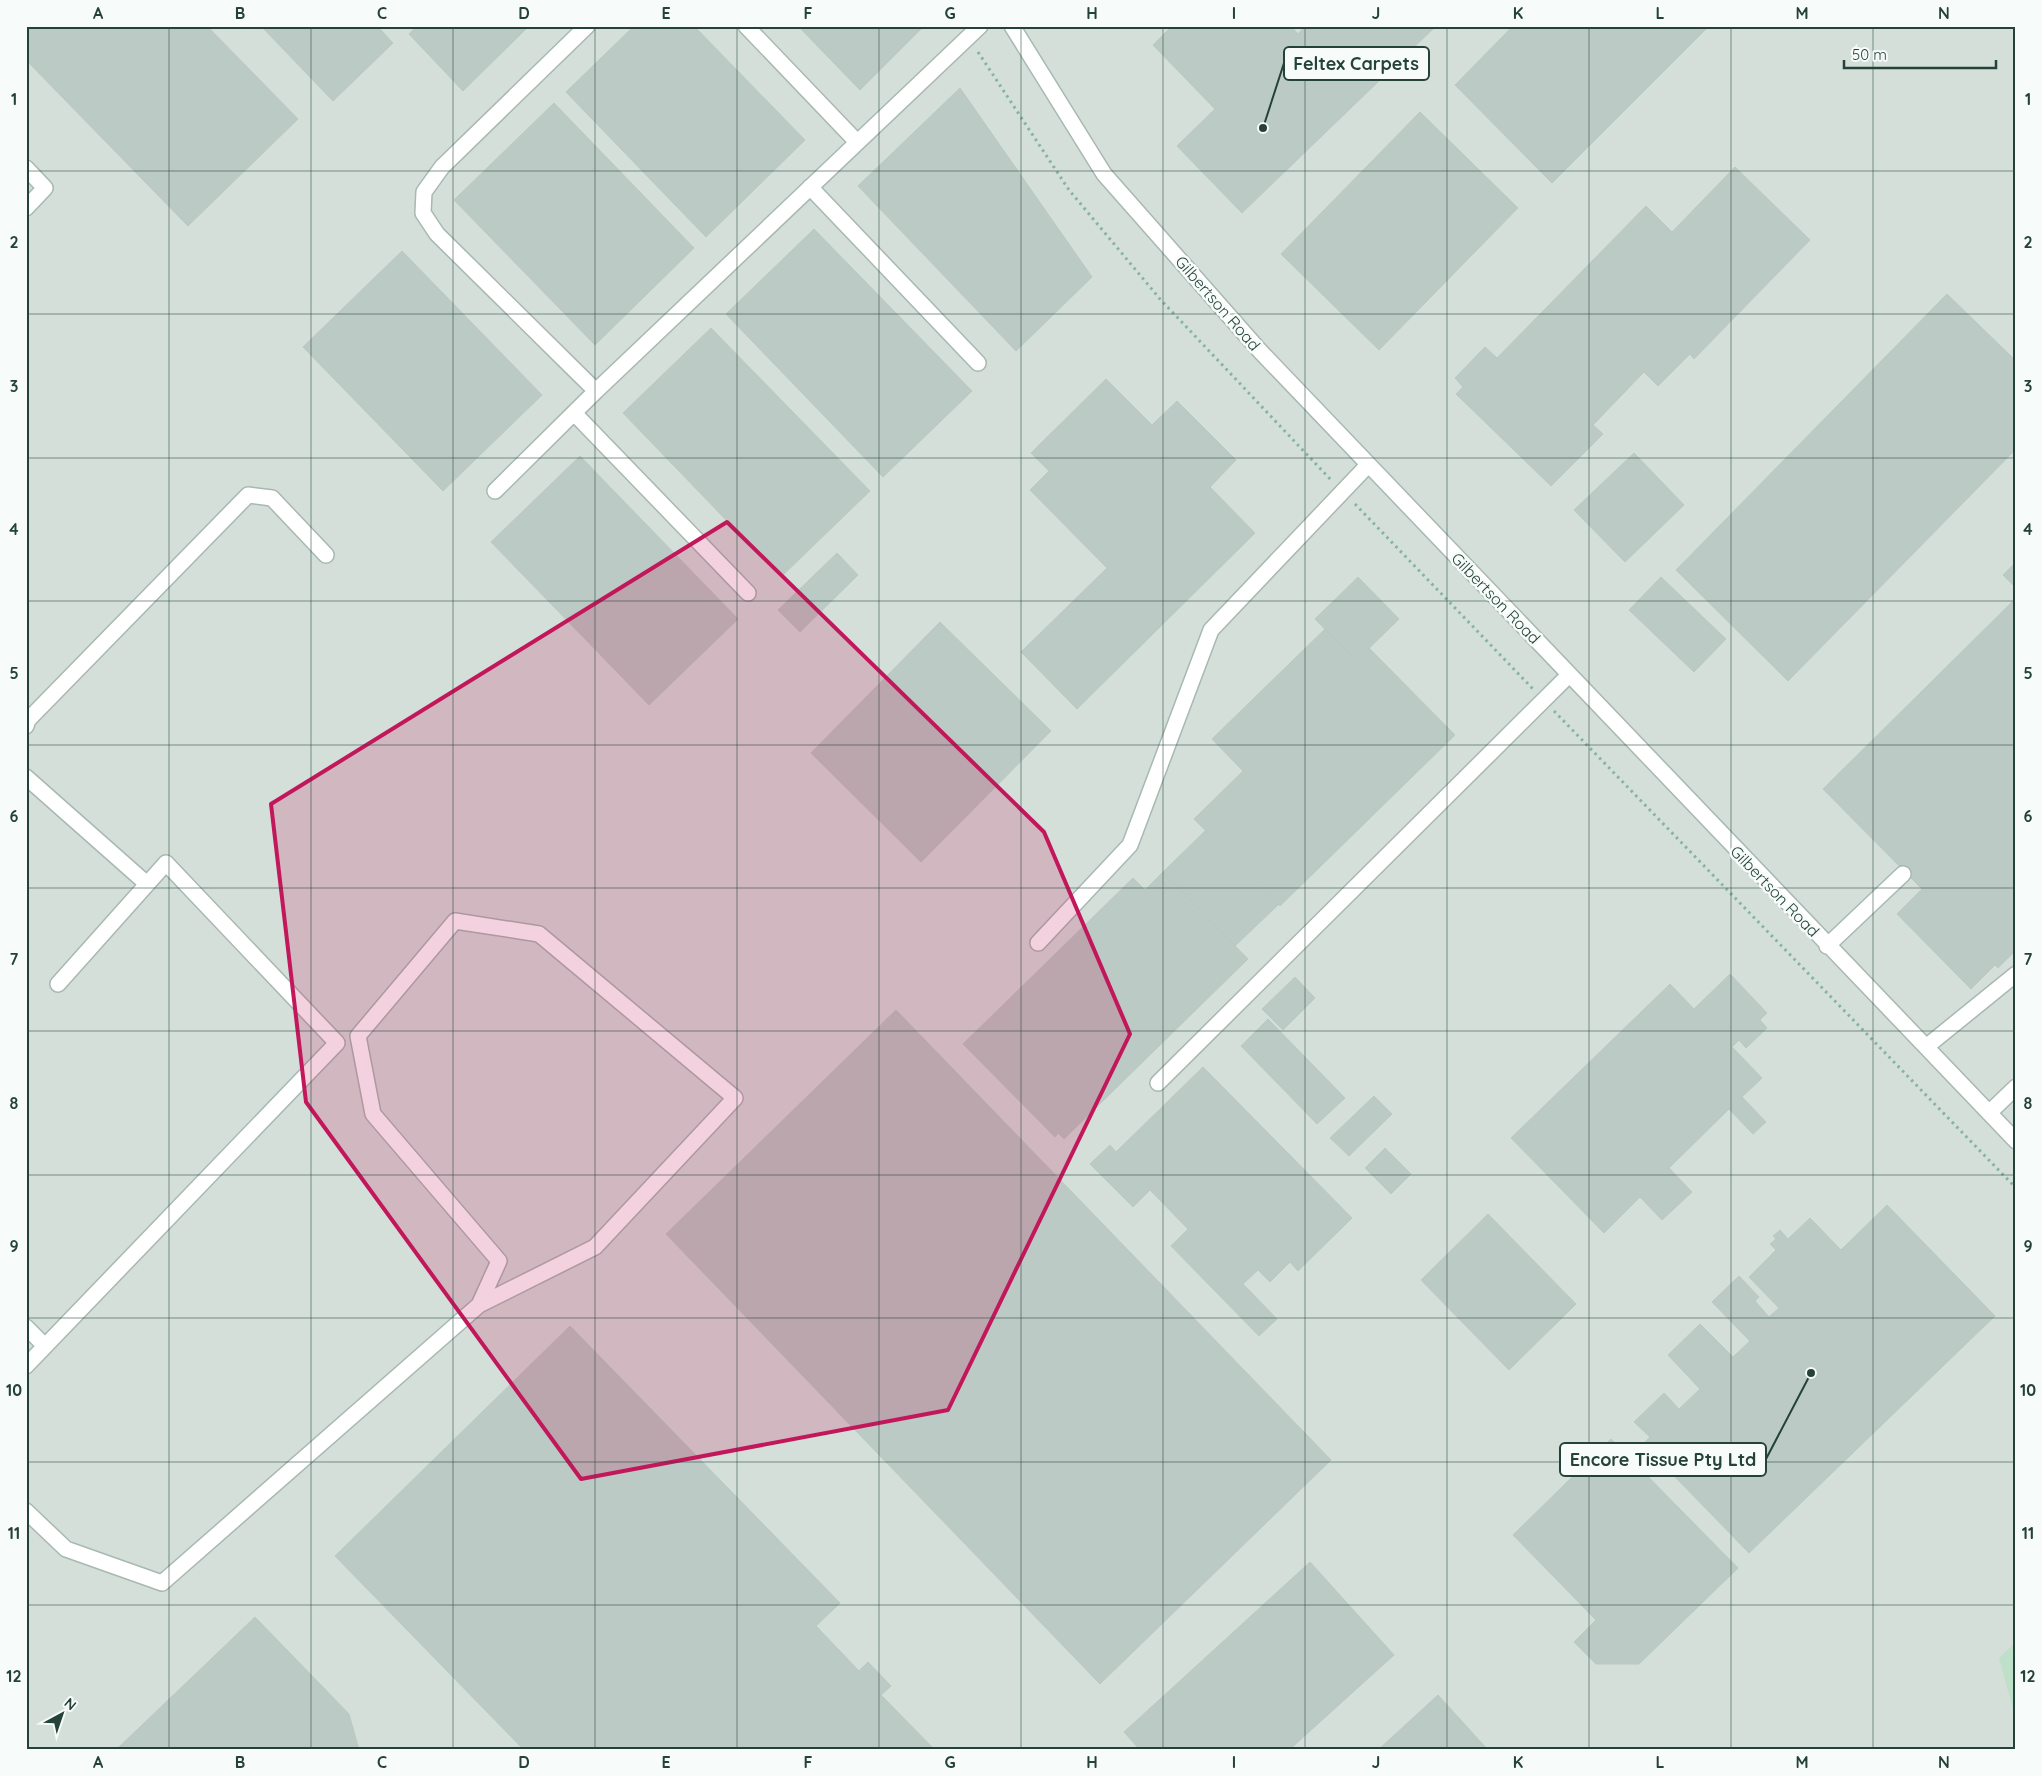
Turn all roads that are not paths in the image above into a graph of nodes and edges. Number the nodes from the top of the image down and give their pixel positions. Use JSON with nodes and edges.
{"nodes":[{"id":1,"x":587,"y":26,"type":"edge"},
{"id":2,"x":746,"y":26,"type":"edge"},
{"id":3,"x":1012,"y":26,"type":"edge"},
{"id":4,"x":974,"y":31,"type":"edge"},
{"id":5,"x":857,"y":142,"type":"junction"},
{"id":6,"x":26,"y":168,"type":"edge"},
{"id":7,"x":810,"y":187,"type":"junction"},
{"id":8,"x":26,"y":208,"type":"edge"},
{"id":9,"x":978,"y":363,"type":"dead end"},
{"id":10,"x":596,"y":391,"type":"junction"},
{"id":11,"x":574,"y":413,"type":"junction"},
{"id":12,"x":1368,"y":465,"type":"junction"},
{"id":13,"x":495,"y":491,"type":"dead end"},
{"id":14,"x":326,"y":555,"type":"dead end"},
{"id":15,"x":748,"y":593,"type":"dead end"},
{"id":16,"x":1569,"y":675,"type":"junction"},
{"id":17,"x":26,"y":726,"type":"edge"},
{"id":18,"x":26,"y":777,"type":"edge"},
{"id":19,"x":1903,"y":874,"type":"dead end"},
{"id":20,"x":146,"y":884,"type":"junction"},
{"id":21,"x":1038,"y":943,"type":"dead end"},
{"id":22,"x":1827,"y":946,"type":"junction"},
{"id":23,"x":2016,"y":974,"type":"edge"},
{"id":24,"x":58,"y":984,"type":"dead end"},
{"id":25,"x":1926,"y":1047,"type":"junction"},
{"id":26,"x":1158,"y":1083,"type":"dead end"},
{"id":27,"x":2016,"y":1087,"type":"edge"},
{"id":28,"x":1989,"y":1112,"type":"junction"},
{"id":29,"x":2014,"y":1134,"type":"edge"},
{"id":30,"x":479,"y":1305,"type":"junction"},
{"id":31,"x":26,"y":1327,"type":"edge"},
{"id":32,"x":45,"y":1346,"type":"junction"},
{"id":33,"x":26,"y":1366,"type":"edge"},
{"id":34,"x":26,"y":1511,"type":"edge"}],
"edges":[{"from":1,"to":10,"type":"street"},
{"from":2,"to":5,"type":"street"},
{"from":3,"to":12,"type":"street","name":"Gilbertson Road"},
{"from":4,"to":5,"type":"street"},
{"from":5,"to":7,"type":"street"},
{"from":6,"to":8,"type":"street"},
{"from":7,"to":9,"type":"street"},
{"from":7,"to":10,"type":"street"},
{"from":10,"to":11,"type":"street"},
{"from":11,"to":13,"type":"street"},
{"from":11,"to":15,"type":"street"},
{"from":12,"to":16,"type":"street","name":"Gilbertson Road"},
{"from":12,"to":21,"type":"street"},
{"from":14,"to":17,"type":"street"},
{"from":16,"to":22,"type":"street","name":"Gilbertson Road"},
{"from":16,"to":26,"type":"street"},
{"from":18,"to":20,"type":"street"},
{"from":19,"to":22,"type":"street"},
{"from":20,"to":24,"type":"street"},
{"from":20,"to":32,"type":"street"},
{"from":22,"to":25,"type":"street","name":"Gilbertson Road"},
{"from":23,"to":25,"type":"street"},
{"from":25,"to":28,"type":"street","name":"Gilbertson Road"},
{"from":27,"to":28,"type":"street"},
{"from":28,"to":29,"type":"street","name":"Gilbertson Road"},
{"from":30,"to":30,"type":"street"},
{"from":30,"to":34,"type":"street"},
{"from":31,"to":32,"type":"street"},
{"from":32,"to":33,"type":"street"}]}
